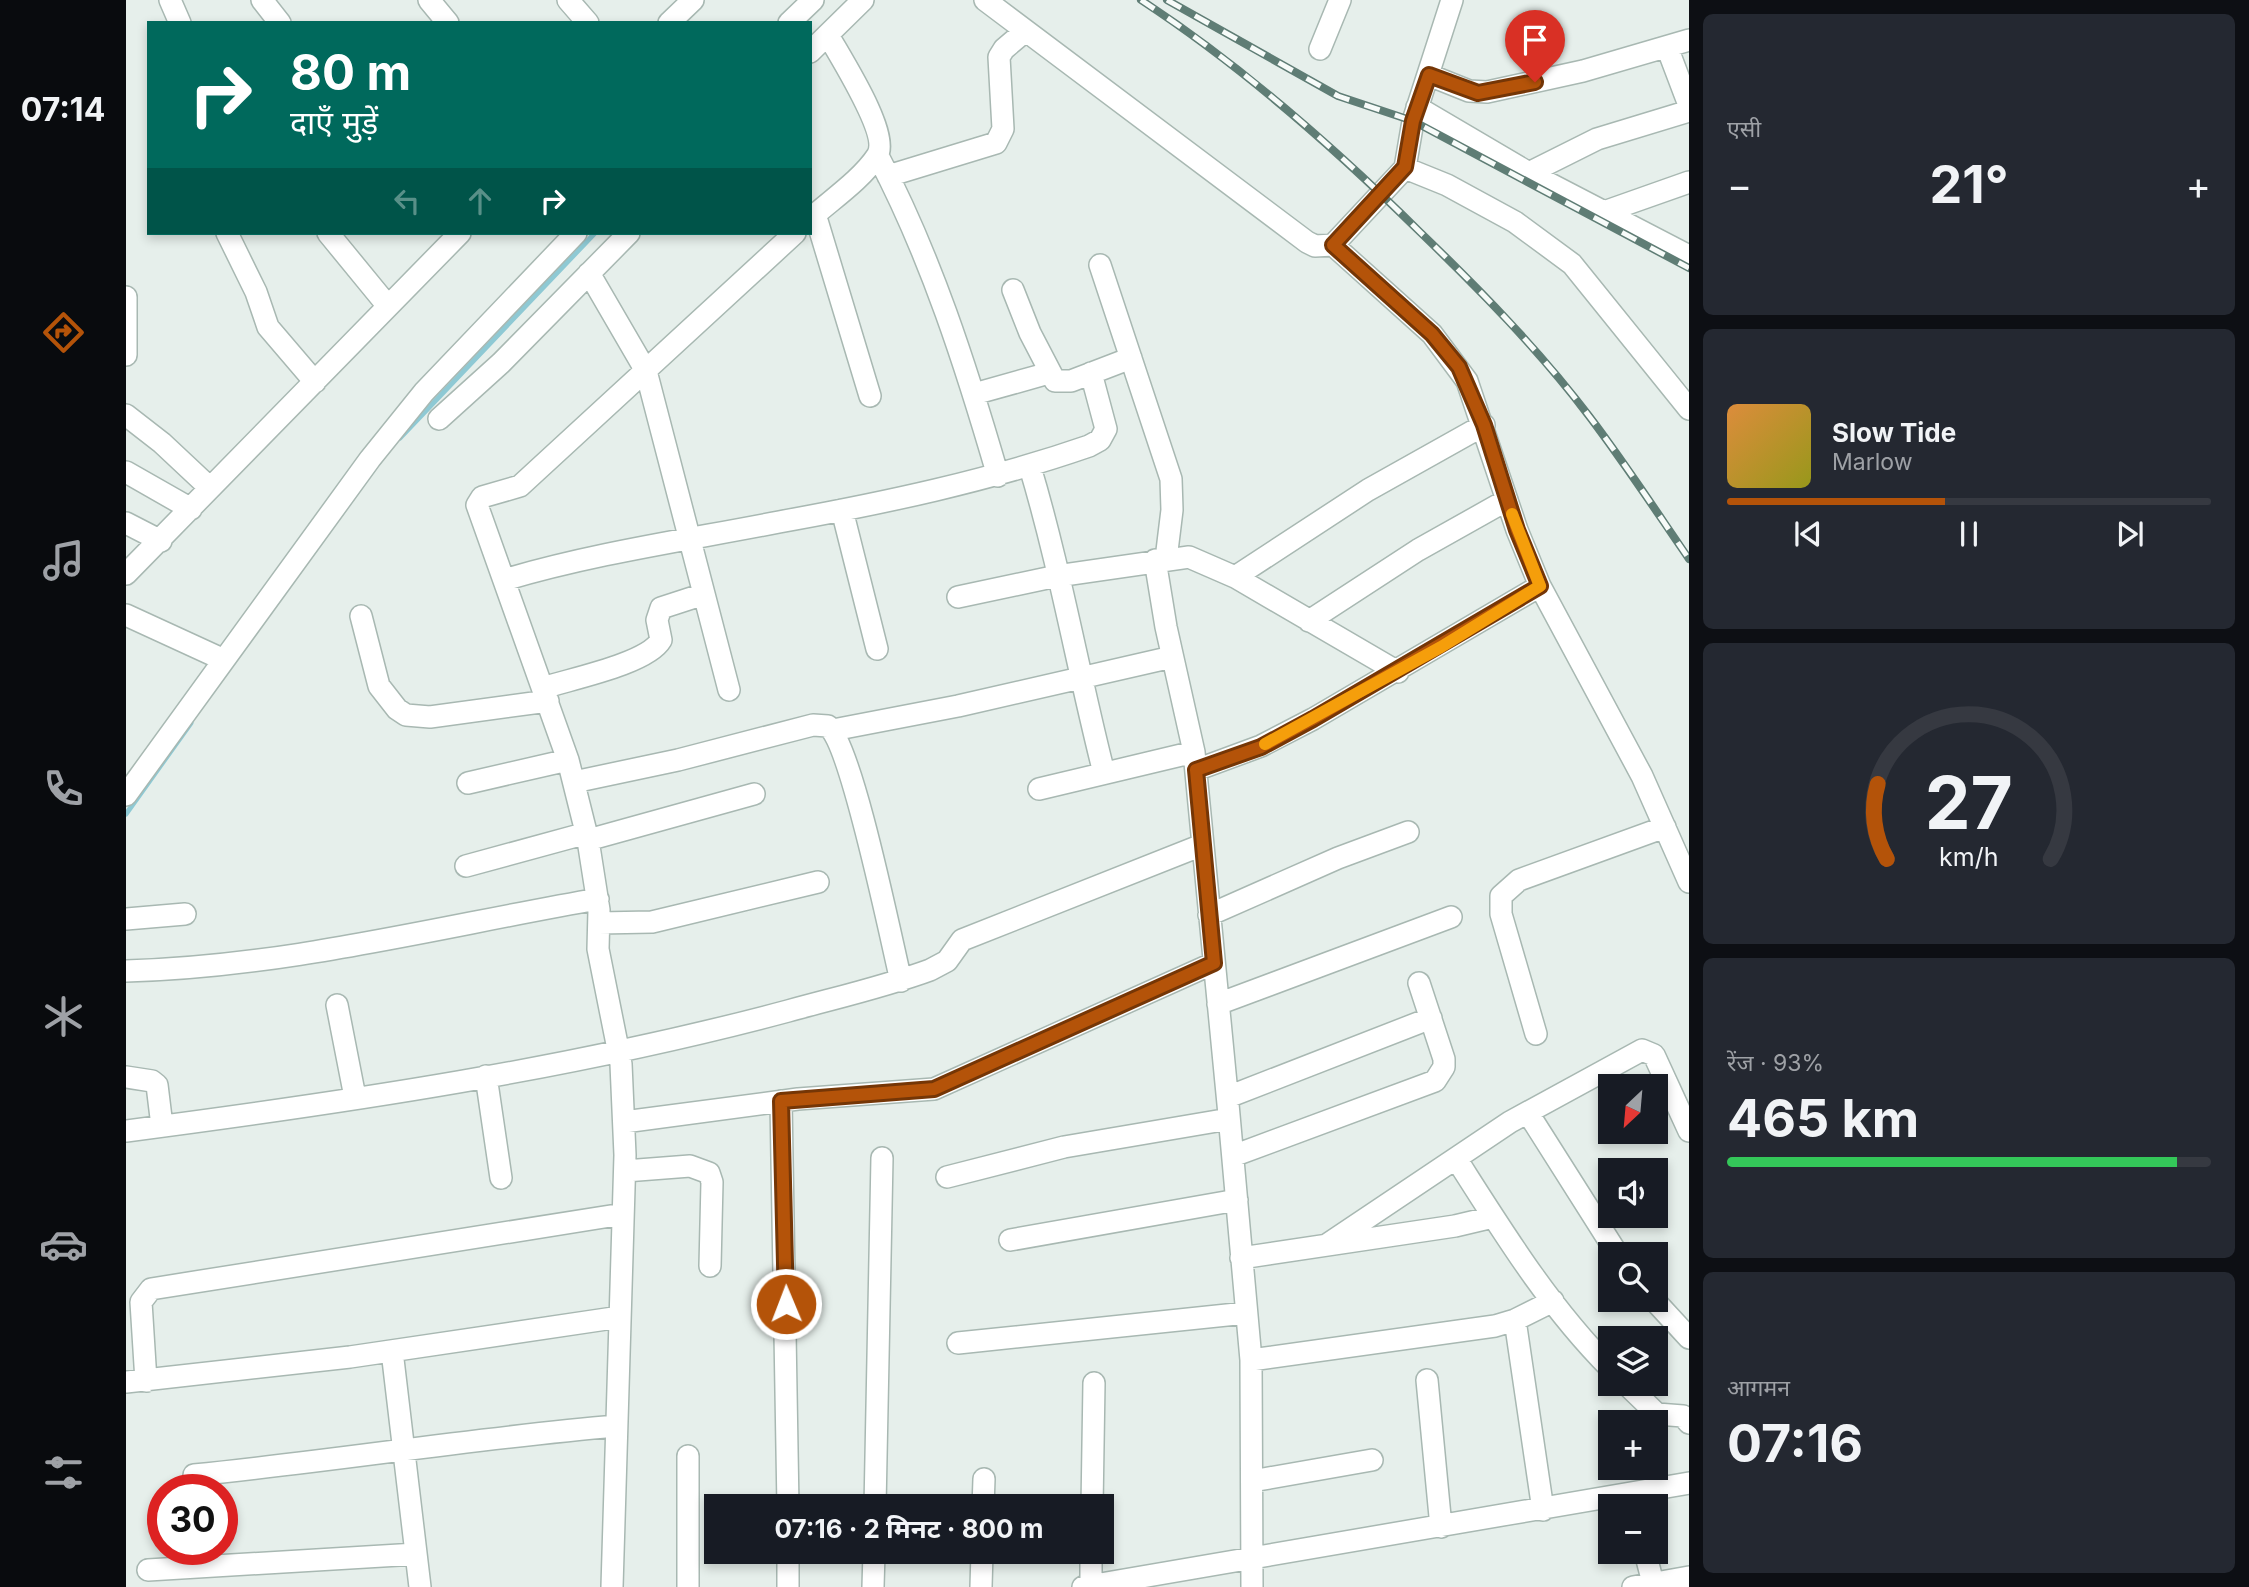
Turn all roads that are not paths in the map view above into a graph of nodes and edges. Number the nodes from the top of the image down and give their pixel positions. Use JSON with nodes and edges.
{"nodes":[{"id":1,"x":170,"y":0,"type":"edge"},
{"id":2,"x":262,"y":0,"type":"edge"},
{"id":3,"x":429,"y":0,"type":"edge"},
{"id":4,"x":568,"y":0,"type":"edge"},
{"id":5,"x":693,"y":0,"type":"edge"},
{"id":6,"x":813,"y":0,"type":"edge"},
{"id":7,"x":863,"y":0,"type":"edge"},
{"id":8,"x":985,"y":0,"type":"edge"},
{"id":9,"x":1340,"y":0,"type":"edge"},
{"id":10,"x":1452,"y":0,"type":"edge"},
{"id":11,"x":179,"y":21,"type":"edge"},
{"id":12,"x":278,"y":21,"type":"edge"},
{"id":13,"x":446,"y":21,"type":"edge"},
{"id":14,"x":586,"y":21,"type":"edge"},
{"id":15,"x":671,"y":21,"type":"edge"},
{"id":16,"x":791,"y":21,"type":"edge"},
{"id":17,"x":1024,"y":32,"type":"junction"},
{"id":18,"x":828,"y":35,"type":"junction"},
{"id":19,"x":1689,"y":40,"type":"edge"},
{"id":20,"x":1667,"y":47,"type":"junction"},
{"id":21,"x":1320,"y":49,"type":"dead end"},
{"id":22,"x":812,"y":50,"type":"edge"},
{"id":23,"x":1429,"y":75,"type":"junction"},
{"id":24,"x":1689,"y":105,"type":"edge"},
{"id":25,"x":1417,"y":107,"type":"junction"},
{"id":26,"x":1689,"y":111,"type":"edge"},
{"id":27,"x":878,"y":156,"type":"junction"},
{"id":28,"x":1405,"y":167,"type":"junction"},
{"id":29,"x":1529,"y":173,"type":"junction"},
{"id":30,"x":888,"y":176,"type":"junction"},
{"id":31,"x":1689,"y":182,"type":"edge"},
{"id":32,"x":1604,"y":212,"type":"junction"},
{"id":33,"x":813,"y":217,"type":"edge"},
{"id":34,"x":228,"y":235,"type":"edge"},
{"id":35,"x":330,"y":235,"type":"edge"},
{"id":36,"x":455,"y":235,"type":"edge"},
{"id":37,"x":574,"y":235,"type":"edge"},
{"id":38,"x":627,"y":235,"type":"edge"},
{"id":39,"x":793,"y":235,"type":"edge"},
{"id":40,"x":1333,"y":245,"type":"junction"},
{"id":41,"x":1689,"y":256,"type":"edge"},
{"id":42,"x":1100,"y":265,"type":"dead end"},
{"id":43,"x":589,"y":273,"type":"junction"},
{"id":44,"x":1013,"y":290,"type":"dead end"},
{"id":45,"x":126,"y":298,"type":"edge"},
{"id":46,"x":387,"y":305,"type":"junction"},
{"id":47,"x":126,"y":355,"type":"edge"},
{"id":48,"x":1131,"y":358,"type":"junction"},
{"id":49,"x":646,"y":370,"type":"junction"},
{"id":50,"x":1049,"y":373,"type":"junction"},
{"id":51,"x":1091,"y":373,"type":"junction"},
{"id":52,"x":315,"y":382,"type":"junction"},
{"id":53,"x":974,"y":394,"type":"junction"},
{"id":54,"x":870,"y":396,"type":"dead end"},
{"id":55,"x":1689,"y":409,"type":"edge"},
{"id":56,"x":126,"y":415,"type":"edge"},
{"id":57,"x":439,"y":419,"type":"dead end"},
{"id":58,"x":1484,"y":425,"type":"junction"},
{"id":59,"x":1030,"y":467,"type":"junction"},
{"id":60,"x":126,"y":472,"type":"edge"},
{"id":61,"x":998,"y":476,"type":"junction"},
{"id":62,"x":210,"y":488,"type":"junction"},
{"id":63,"x":1507,"y":500,"type":"junction"},
{"id":64,"x":191,"y":509,"type":"junction"},
{"id":65,"x":842,"y":510,"type":"junction"},
{"id":66,"x":126,"y":523,"type":"edge"},
{"id":67,"x":689,"y":538,"type":"junction"},
{"id":68,"x":161,"y":541,"type":"junction"},
{"id":69,"x":1160,"y":560,"type":"junction"},
{"id":70,"x":126,"y":573,"type":"edge"},
{"id":71,"x":1057,"y":576,"type":"junction"},
{"id":72,"x":1235,"y":577,"type":"junction"},
{"id":73,"x":504,"y":580,"type":"junction"},
{"id":74,"x":1540,"y":586,"type":"junction"},
{"id":75,"x":704,"y":594,"type":"junction"},
{"id":76,"x":958,"y":597,"type":"dead end"},
{"id":77,"x":126,"y":615,"type":"edge"},
{"id":78,"x":361,"y":616,"type":"dead end"},
{"id":79,"x":1309,"y":621,"type":"junction"},
{"id":80,"x":877,"y":649,"type":"dead end"},
{"id":81,"x":1172,"y":657,"type":"junction"},
{"id":82,"x":224,"y":660,"type":"junction"},
{"id":83,"x":1398,"y":672,"type":"junction"},
{"id":84,"x":1079,"y":678,"type":"junction"},
{"id":85,"x":729,"y":690,"type":"dead end"},
{"id":86,"x":545,"y":694,"type":"junction"},
{"id":87,"x":833,"y":730,"type":"junction"},
{"id":88,"x":568,"y":760,"type":"junction"},
{"id":89,"x":1195,"y":761,"type":"junction"},
{"id":90,"x":1104,"y":773,"type":"junction"},
{"id":91,"x":574,"y":782,"type":"junction"},
{"id":92,"x":468,"y":783,"type":"dead end"},
{"id":93,"x":1039,"y":789,"type":"dead end"},
{"id":94,"x":754,"y":794,"type":"dead end"},
{"id":95,"x":126,"y":795,"type":"edge"},
{"id":96,"x":1665,"y":827,"type":"junction"},
{"id":97,"x":1408,"y":832,"type":"dead end"},
{"id":98,"x":587,"y":836,"type":"junction"},
{"id":99,"x":1202,"y":845,"type":"junction"},
{"id":100,"x":467,"y":866,"type":"dead end"},
{"id":101,"x":1689,"y":882,"type":"edge"},
{"id":102,"x":818,"y":883,"type":"dead end"},
{"id":103,"x":597,"y":899,"type":"junction"},
{"id":104,"x":185,"y":914,"type":"dead end"},
{"id":105,"x":1209,"y":915,"type":"junction"},
{"id":106,"x":1451,"y":917,"type":"dead end"},
{"id":107,"x":126,"y":919,"type":"edge"},
{"id":108,"x":598,"y":923,"type":"junction"},
{"id":109,"x":1214,"y":963,"type":"junction"},
{"id":110,"x":126,"y":971,"type":"edge"},
{"id":111,"x":901,"y":981,"type":"junction"},
{"id":112,"x":1419,"y":983,"type":"dead end"},
{"id":113,"x":1218,"y":1004,"type":"junction"},
{"id":114,"x":337,"y":1005,"type":"dead end"},
{"id":115,"x":1431,"y":1018,"type":"junction"},
{"id":116,"x":1536,"y":1034,"type":"dead end"},
{"id":117,"x":619,"y":1053,"type":"junction"},
{"id":118,"x":486,"y":1076,"type":"junction"},
{"id":119,"x":126,"y":1077,"type":"edge"},
{"id":120,"x":355,"y":1097,"type":"junction"},
{"id":121,"x":1228,"y":1097,"type":"junction"},
{"id":122,"x":781,"y":1101,"type":"junction"},
{"id":123,"x":1528,"y":1113,"type":"junction"},
{"id":124,"x":1229,"y":1119,"type":"junction"},
{"id":125,"x":624,"y":1122,"type":"junction"},
{"id":126,"x":162,"y":1126,"type":"junction"},
{"id":127,"x":126,"y":1131,"type":"edge"},
{"id":128,"x":1689,"y":1131,"type":"edge"},
{"id":129,"x":1233,"y":1156,"type":"junction"},
{"id":130,"x":882,"y":1157,"type":"dead end"},
{"id":131,"x":1457,"y":1160,"type":"junction"},
{"id":132,"x":625,"y":1171,"type":"junction"},
{"id":133,"x":947,"y":1177,"type":"dead end"},
{"id":134,"x":501,"y":1178,"type":"dead end"},
{"id":135,"x":1237,"y":1200,"type":"junction"},
{"id":136,"x":623,"y":1214,"type":"junction"},
{"id":137,"x":1493,"y":1217,"type":"junction"},
{"id":138,"x":1010,"y":1240,"type":"dead end"},
{"id":139,"x":1610,"y":1242,"type":"edge"},
{"id":140,"x":1328,"y":1244,"type":"junction"},
{"id":141,"x":1241,"y":1258,"type":"junction"},
{"id":142,"x":710,"y":1266,"type":"dead end"},
{"id":143,"x":1553,"y":1301,"type":"junction"},
{"id":144,"x":1665,"y":1312,"type":"edge"},
{"id":145,"x":1246,"y":1313,"type":"junction"},
{"id":146,"x":620,"y":1317,"type":"junction"},
{"id":147,"x":1515,"y":1320,"type":"junction"},
{"id":148,"x":1689,"y":1338,"type":"edge"},
{"id":149,"x":958,"y":1343,"type":"dead end"},
{"id":150,"x":392,"y":1351,"type":"junction"},
{"id":151,"x":1598,"y":1356,"type":"edge"},
{"id":152,"x":1251,"y":1360,"type":"junction"},
{"id":153,"x":1427,"y":1380,"type":"dead end"},
{"id":154,"x":136,"y":1381,"type":"edge"},
{"id":155,"x":1094,"y":1383,"type":"dead end"},
{"id":156,"x":1638,"y":1396,"type":"edge"},
{"id":157,"x":1689,"y":1423,"type":"edge"},
{"id":158,"x":616,"y":1426,"type":"junction"},
{"id":159,"x":403,"y":1448,"type":"junction"},
{"id":160,"x":688,"y":1457,"type":"dead end"},
{"id":161,"x":1372,"y":1460,"type":"dead end"},
{"id":162,"x":204,"y":1474,"type":"edge"},
{"id":163,"x":984,"y":1479,"type":"dead end"},
{"id":164,"x":1252,"y":1481,"type":"junction"},
{"id":165,"x":1689,"y":1483,"type":"edge"},
{"id":166,"x":788,"y":1494,"type":"edge"},
{"id":167,"x":875,"y":1494,"type":"edge"},
{"id":168,"x":983,"y":1494,"type":"edge"},
{"id":169,"x":1092,"y":1494,"type":"edge"},
{"id":170,"x":1653,"y":1494,"type":"edge"},
{"id":171,"x":1598,"y":1504,"type":"edge"},
{"id":172,"x":1543,"y":1510,"type":"junction"},
{"id":173,"x":1441,"y":1527,"type":"junction"},
{"id":174,"x":416,"y":1555,"type":"junction"},
{"id":175,"x":1253,"y":1557,"type":"junction"},
{"id":176,"x":788,"y":1564,"type":"edge"},
{"id":177,"x":874,"y":1564,"type":"edge"},
{"id":178,"x":982,"y":1564,"type":"edge"},
{"id":179,"x":1090,"y":1564,"type":"edge"},
{"id":180,"x":1644,"y":1564,"type":"edge"},
{"id":181,"x":148,"y":1570,"type":"dead end"},
{"id":182,"x":1689,"y":1577,"type":"edge"},
{"id":183,"x":1643,"y":1585,"type":"edge"},
{"id":184,"x":1087,"y":1586,"type":"edge"},
{"id":185,"x":420,"y":1587,"type":"edge"},
{"id":186,"x":612,"y":1587,"type":"edge"},
{"id":187,"x":688,"y":1587,"type":"edge"},
{"id":188,"x":788,"y":1587,"type":"edge"},
{"id":189,"x":873,"y":1587,"type":"edge"},
{"id":190,"x":981,"y":1587,"type":"edge"},
{"id":191,"x":1252,"y":1587,"type":"edge"}],
"edges":[{"from":1,"to":11,"type":"street"},
{"from":2,"to":12,"type":"street"},
{"from":3,"to":13,"type":"street"},
{"from":4,"to":14,"type":"street"},
{"from":5,"to":15,"type":"street"},
{"from":6,"to":16,"type":"street"},
{"from":7,"to":18,"type":"street"},
{"from":8,"to":17,"type":"street"},
{"from":9,"to":21,"type":"street"},
{"from":10,"to":23,"type":"street"},
{"from":17,"to":30,"type":"street"},
{"from":17,"to":40,"type":"street"},
{"from":18,"to":22,"type":"street"},
{"from":18,"to":27,"type":"street"},
{"from":19,"to":20,"type":"street"},
{"from":20,"to":23,"type":"street"},
{"from":20,"to":24,"type":"street"},
{"from":23,"to":25,"type":"street"},
{"from":25,"to":28,"type":"street"},
{"from":25,"to":29,"type":"street"},
{"from":26,"to":29,"type":"street"},
{"from":27,"to":30,"type":"street"},
{"from":27,"to":33,"type":"street"},
{"from":28,"to":40,"type":"street"},
{"from":28,"to":55,"type":"street"},
{"from":29,"to":32,"type":"street"},
{"from":30,"to":53,"type":"street"},
{"from":31,"to":32,"type":"street"},
{"from":32,"to":41,"type":"street"},
{"from":33,"to":54,"type":"street"},
{"from":34,"to":52,"type":"street"},
{"from":35,"to":46,"type":"street"},
{"from":36,"to":46,"type":"street"},
{"from":37,"to":82,"type":"street"},
{"from":38,"to":43,"type":"street"},
{"from":39,"to":49,"type":"street"},
{"from":40,"to":58,"type":"street"},
{"from":42,"to":48,"type":"street"},
{"from":43,"to":49,"type":"street"},
{"from":43,"to":57,"type":"street"},
{"from":44,"to":50,"type":"street"},
{"from":45,"to":47,"type":"street"},
{"from":46,"to":52,"type":"street"},
{"from":48,"to":51,"type":"street"},
{"from":48,"to":69,"type":"street"},
{"from":49,"to":67,"type":"street"},
{"from":49,"to":73,"type":"street"},
{"from":50,"to":51,"type":"street"},
{"from":50,"to":53,"type":"street"},
{"from":51,"to":59,"type":"street"},
{"from":52,"to":62,"type":"street"},
{"from":53,"to":61,"type":"street"},
{"from":56,"to":62,"type":"street"},
{"from":58,"to":63,"type":"street"},
{"from":58,"to":72,"type":"street"},
{"from":59,"to":61,"type":"street"},
{"from":59,"to":71,"type":"street"},
{"from":60,"to":64,"type":"street"},
{"from":61,"to":65,"type":"street"},
{"from":62,"to":64,"type":"street"},
{"from":63,"to":74,"type":"street"},
{"from":63,"to":79,"type":"street"},
{"from":64,"to":68,"type":"street"},
{"from":65,"to":67,"type":"street"},
{"from":65,"to":80,"type":"street"},
{"from":66,"to":68,"type":"street"},
{"from":67,"to":73,"type":"street"},
{"from":67,"to":75,"type":"street"},
{"from":68,"to":70,"type":"street"},
{"from":69,"to":71,"type":"street"},
{"from":69,"to":72,"type":"street"},
{"from":69,"to":81,"type":"street"},
{"from":71,"to":76,"type":"street"},
{"from":71,"to":84,"type":"street"},
{"from":72,"to":79,"type":"street"},
{"from":73,"to":86,"type":"street"},
{"from":74,"to":83,"type":"street"},
{"from":74,"to":96,"type":"street"},
{"from":75,"to":85,"type":"street"},
{"from":75,"to":86,"type":"street"},
{"from":77,"to":82,"type":"street"},
{"from":78,"to":86,"type":"street"},
{"from":79,"to":83,"type":"street"},
{"from":81,"to":84,"type":"street"},
{"from":81,"to":89,"type":"street"},
{"from":82,"to":95,"type":"street"},
{"from":83,"to":89,"type":"street"},
{"from":84,"to":87,"type":"street"},
{"from":84,"to":90,"type":"street"},
{"from":86,"to":88,"type":"street"},
{"from":87,"to":91,"type":"street"},
{"from":87,"to":111,"type":"street"},
{"from":88,"to":91,"type":"street"},
{"from":88,"to":92,"type":"street"},
{"from":89,"to":90,"type":"street"},
{"from":89,"to":99,"type":"street"},
{"from":90,"to":93,"type":"street"},
{"from":91,"to":98,"type":"street"},
{"from":94,"to":98,"type":"street"},
{"from":96,"to":101,"type":"street"},
{"from":96,"to":116,"type":"street"},
{"from":97,"to":105,"type":"street"},
{"from":98,"to":100,"type":"street"},
{"from":98,"to":103,"type":"street"},
{"from":99,"to":105,"type":"street"},
{"from":99,"to":111,"type":"street"},
{"from":102,"to":108,"type":"street"},
{"from":103,"to":108,"type":"street"},
{"from":103,"to":110,"type":"street"},
{"from":104,"to":107,"type":"street"},
{"from":105,"to":109,"type":"street"},
{"from":106,"to":113,"type":"street"},
{"from":108,"to":117,"type":"street"},
{"from":109,"to":113,"type":"street"},
{"from":109,"to":122,"type":"street"},
{"from":111,"to":117,"type":"street"},
{"from":112,"to":115,"type":"street"},
{"from":113,"to":121,"type":"street"},
{"from":114,"to":120,"type":"street"},
{"from":115,"to":121,"type":"street"},
{"from":115,"to":129,"type":"street"},
{"from":117,"to":118,"type":"street"},
{"from":117,"to":125,"type":"street"},
{"from":118,"to":120,"type":"street"},
{"from":118,"to":134,"type":"street"},
{"from":119,"to":126,"type":"street"},
{"from":120,"to":126,"type":"street"},
{"from":121,"to":124,"type":"street"},
{"from":122,"to":125,"type":"street"},
{"from":122,"to":166,"type":"street"},
{"from":123,"to":128,"type":"street"},
{"from":123,"to":131,"type":"street"},
{"from":123,"to":139,"type":"street"},
{"from":124,"to":129,"type":"street"},
{"from":124,"to":133,"type":"street"},
{"from":125,"to":132,"type":"street"},
{"from":126,"to":127,"type":"street"},
{"from":129,"to":135,"type":"street"},
{"from":130,"to":167,"type":"street"},
{"from":131,"to":137,"type":"street"},
{"from":131,"to":140,"type":"street"},
{"from":132,"to":136,"type":"street"},
{"from":132,"to":142,"type":"street"},
{"from":135,"to":138,"type":"street"},
{"from":135,"to":141,"type":"street"},
{"from":136,"to":146,"type":"street"},
{"from":136,"to":154,"type":"street"},
{"from":137,"to":140,"type":"street"},
{"from":137,"to":143,"type":"street"},
{"from":140,"to":141,"type":"street"},
{"from":141,"to":145,"type":"street"},
{"from":143,"to":147,"type":"street"},
{"from":143,"to":151,"type":"street"},
{"from":144,"to":148,"type":"street"},
{"from":145,"to":149,"type":"street"},
{"from":145,"to":152,"type":"street"},
{"from":146,"to":150,"type":"street"},
{"from":146,"to":158,"type":"street"},
{"from":147,"to":152,"type":"street"},
{"from":147,"to":172,"type":"street"},
{"from":150,"to":154,"type":"street"},
{"from":150,"to":159,"type":"street"},
{"from":152,"to":164,"type":"street"},
{"from":153,"to":173,"type":"street"},
{"from":155,"to":169,"type":"street"},
{"from":156,"to":157,"type":"street"},
{"from":158,"to":159,"type":"street"},
{"from":158,"to":186,"type":"street"},
{"from":159,"to":162,"type":"street"},
{"from":159,"to":174,"type":"street"},
{"from":160,"to":187,"type":"street"},
{"from":161,"to":164,"type":"street"},
{"from":163,"to":168,"type":"street"},
{"from":164,"to":175,"type":"street"},
{"from":165,"to":170,"type":"street"},
{"from":171,"to":172,"type":"street"},
{"from":172,"to":173,"type":"street"},
{"from":173,"to":175,"type":"street"},
{"from":174,"to":181,"type":"street"},
{"from":174,"to":185,"type":"street"},
{"from":175,"to":184,"type":"street"},
{"from":175,"to":191,"type":"street"},
{"from":176,"to":188,"type":"street"},
{"from":177,"to":189,"type":"street"},
{"from":178,"to":190,"type":"street"},
{"from":179,"to":184,"type":"street"},
{"from":180,"to":183,"type":"street"},
{"from":182,"to":183,"type":"street"}]}
